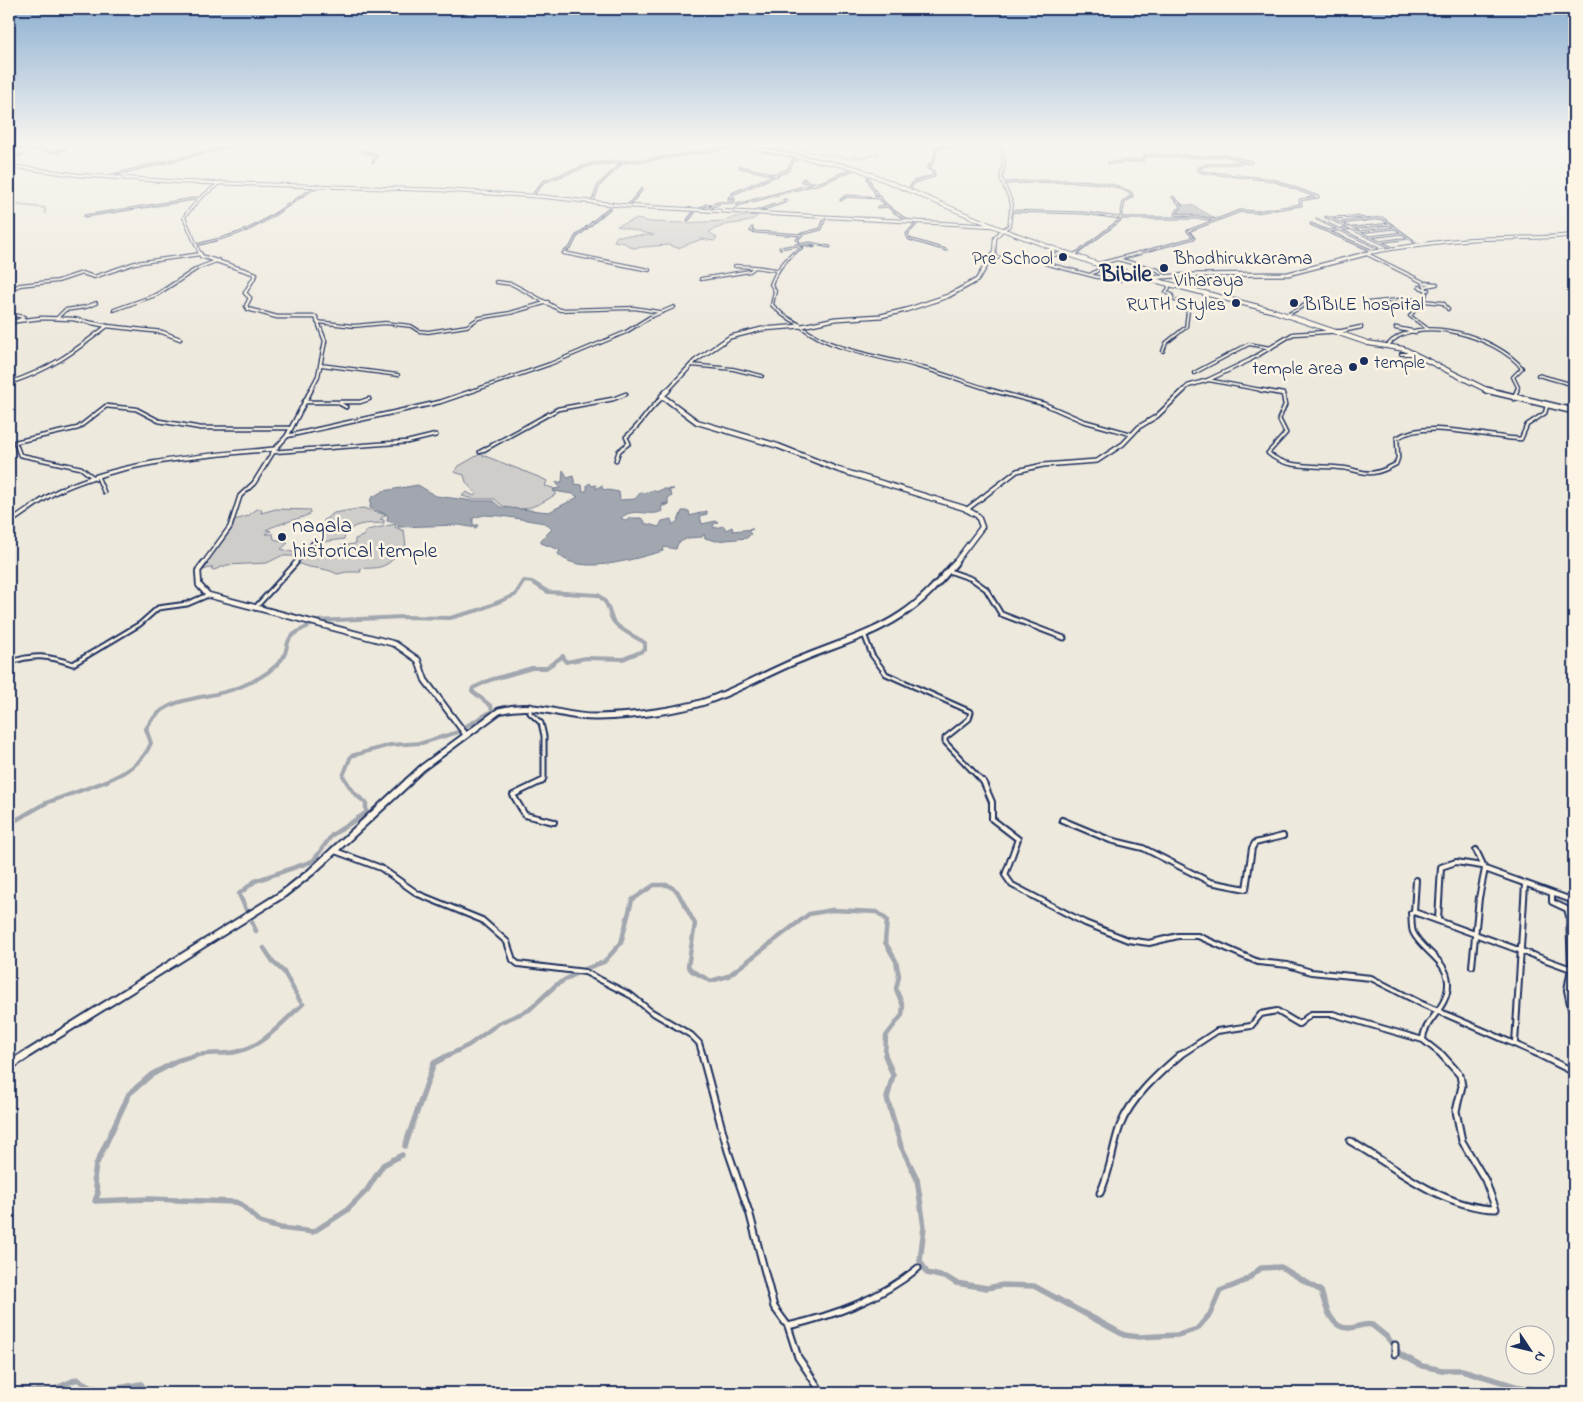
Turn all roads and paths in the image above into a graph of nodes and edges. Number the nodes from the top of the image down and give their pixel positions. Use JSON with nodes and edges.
{"nodes":[{"id":1,"x":126,"y":209,"type":"edge"},
{"id":2,"x":191,"y":209,"type":"edge"},
{"id":3,"x":280,"y":209,"type":"edge"},
{"id":4,"x":608,"y":209,"type":"edge"},
{"id":5,"x":687,"y":209,"type":"edge"},
{"id":6,"x":764,"y":209,"type":"edge"},
{"id":7,"x":891,"y":209,"type":"edge"},
{"id":8,"x":955,"y":209,"type":"edge"},
{"id":9,"x":1123,"y":209,"type":"edge"},
{"id":10,"x":1179,"y":209,"type":"edge"},
{"id":11,"x":1273,"y":209,"type":"edge"},
{"id":12,"x":697,"y":210,"type":"junction"},
{"id":13,"x":707,"y":211,"type":"joint"},
{"id":14,"x":1010,"y":211,"type":"joint"},
{"id":15,"x":734,"y":212,"type":"joint"},
{"id":16,"x":752,"y":214,"type":"junction"},
{"id":17,"x":84,"y":216,"type":"dead end"},
{"id":18,"x":825,"y":218,"type":"junction"},
{"id":19,"x":1121,"y":218,"type":"junction"},
{"id":20,"x":1201,"y":218,"type":"junction"},
{"id":21,"x":1318,"y":219,"type":"dead end"},
{"id":22,"x":1364,"y":219,"type":"junction"},
{"id":23,"x":688,"y":220,"type":"dead end"},
{"id":24,"x":1215,"y":220,"type":"junction"},
{"id":25,"x":912,"y":223,"type":"junction"},
{"id":26,"x":917,"y":223,"type":"junction"},
{"id":27,"x":1311,"y":224,"type":"dead end"},
{"id":28,"x":1339,"y":224,"type":"junction"},
{"id":29,"x":1390,"y":224,"type":"junction"},
{"id":30,"x":993,"y":226,"type":"junction"},
{"id":31,"x":773,"y":227,"type":"dead end"},
{"id":32,"x":752,"y":228,"type":"dead end"},
{"id":33,"x":1349,"y":228,"type":"junction"},
{"id":34,"x":1396,"y":228,"type":"junction"},
{"id":35,"x":1002,"y":230,"type":"junction"},
{"id":36,"x":1338,"y":230,"type":"junction"},
{"id":37,"x":1328,"y":231,"type":"junction"},
{"id":38,"x":1358,"y":232,"type":"junction"},
{"id":39,"x":769,"y":233,"type":"junction"},
{"id":40,"x":1402,"y":233,"type":"junction"},
{"id":41,"x":801,"y":235,"type":"junction"},
{"id":42,"x":1574,"y":235,"type":"edge"},
{"id":43,"x":1369,"y":237,"type":"junction"},
{"id":44,"x":1409,"y":238,"type":"junction"},
{"id":45,"x":1379,"y":242,"type":"junction"},
{"id":46,"x":197,"y":245,"type":"junction"},
{"id":47,"x":803,"y":245,"type":"junction"},
{"id":48,"x":1419,"y":245,"type":"junction"},
{"id":49,"x":814,"y":247,"type":"dead end"},
{"id":50,"x":830,"y":247,"type":"dead end"},
{"id":51,"x":780,"y":248,"type":"dead end"},
{"id":52,"x":1393,"y":248,"type":"junction"},
{"id":53,"x":946,"y":250,"type":"dead end"},
{"id":54,"x":1383,"y":250,"type":"junction"},
{"id":55,"x":1373,"y":251,"type":"junction"},
{"id":56,"x":1068,"y":252,"type":"junction"},
{"id":57,"x":1365,"y":253,"type":"junction"},
{"id":58,"x":201,"y":254,"type":"junction"},
{"id":59,"x":1074,"y":255,"type":"junction"},
{"id":60,"x":993,"y":257,"type":"junction"},
{"id":61,"x":1043,"y":259,"type":"junction"},
{"id":62,"x":1117,"y":259,"type":"junction"},
{"id":63,"x":219,"y":260,"type":"junction"},
{"id":64,"x":1098,"y":264,"type":"junction"},
{"id":65,"x":735,"y":266,"type":"dead end"},
{"id":66,"x":755,"y":267,"type":"junction"},
{"id":67,"x":648,"y":270,"type":"dead end"},
{"id":68,"x":777,"y":270,"type":"junction"},
{"id":69,"x":1098,"y":270,"type":"dead end"},
{"id":70,"x":1126,"y":274,"type":"junction"},
{"id":71,"x":1090,"y":275,"type":"junction"},
{"id":72,"x":1165,"y":276,"type":"junction"},
{"id":73,"x":1102,"y":278,"type":"junction"},
{"id":74,"x":1149,"y":278,"type":"junction"},
{"id":75,"x":700,"y":279,"type":"dead end"},
{"id":76,"x":1097,"y":280,"type":"dead end"},
{"id":77,"x":496,"y":282,"type":"dead end"},
{"id":78,"x":1423,"y":282,"type":"junction"},
{"id":79,"x":1168,"y":283,"type":"junction"},
{"id":80,"x":1427,"y":286,"type":"junction"},
{"id":81,"x":1419,"y":287,"type":"dead end"},
{"id":82,"x":9,"y":290,"type":"edge"},
{"id":83,"x":1428,"y":290,"type":"junction"},
{"id":84,"x":1423,"y":301,"type":"junction"},
{"id":85,"x":548,"y":302,"type":"junction"},
{"id":86,"x":1310,"y":302,"type":"dead end"},
{"id":87,"x":96,"y":303,"type":"dead end"},
{"id":88,"x":1366,"y":303,"type":"dead end"},
{"id":89,"x":674,"y":306,"type":"dead end"},
{"id":90,"x":114,"y":310,"type":"dead end"},
{"id":91,"x":1448,"y":310,"type":"dead end"},
{"id":92,"x":659,"y":312,"type":"junction"},
{"id":93,"x":9,"y":314,"type":"edge"},
{"id":94,"x":1287,"y":315,"type":"junction"},
{"id":95,"x":58,"y":318,"type":"junction"},
{"id":96,"x":9,"y":322,"type":"edge"},
{"id":97,"x":17,"y":322,"type":"junction"},
{"id":98,"x":318,"y":322,"type":"junction"},
{"id":99,"x":107,"y":326,"type":"junction"},
{"id":100,"x":801,"y":326,"type":"junction"},
{"id":101,"x":1361,"y":327,"type":"dead end"},
{"id":102,"x":1396,"y":328,"type":"dead end"},
{"id":103,"x":1428,"y":329,"type":"junction"},
{"id":104,"x":1336,"y":332,"type":"junction"},
{"id":105,"x":1416,"y":332,"type":"junction"},
{"id":106,"x":180,"y":339,"type":"dead end"},
{"id":107,"x":1387,"y":346,"type":"junction"},
{"id":108,"x":1271,"y":348,"type":"junction"},
{"id":109,"x":1163,"y":351,"type":"dead end"},
{"id":110,"x":1401,"y":354,"type":"dead end"},
{"id":111,"x":321,"y":364,"type":"junction"},
{"id":112,"x":691,"y":365,"type":"junction"},
{"id":113,"x":1439,"y":365,"type":"junction"},
{"id":114,"x":1194,"y":373,"type":"dead end"},
{"id":115,"x":398,"y":375,"type":"dead end"},
{"id":116,"x":1538,"y":375,"type":"dead end"},
{"id":117,"x":762,"y":376,"type":"dead end"},
{"id":118,"x":1208,"y":380,"type":"junction"},
{"id":119,"x":9,"y":383,"type":"edge"},
{"id":120,"x":1574,"y":385,"type":"edge"},
{"id":121,"x":626,"y":394,"type":"dead end"},
{"id":122,"x":663,"y":397,"type":"junction"},
{"id":123,"x":369,"y":399,"type":"dead end"},
{"id":124,"x":1514,"y":399,"type":"junction"},
{"id":125,"x":304,"y":402,"type":"junction"},
{"id":126,"x":337,"y":402,"type":"junction"},
{"id":127,"x":1547,"y":406,"type":"junction"},
{"id":128,"x":346,"y":407,"type":"dead end"},
{"id":129,"x":1574,"y":411,"type":"edge"},
{"id":130,"x":289,"y":428,"type":"junction"},
{"id":131,"x":1130,"y":434,"type":"junction"},
{"id":132,"x":436,"y":435,"type":"dead end"},
{"id":133,"x":286,"y":436,"type":"junction"},
{"id":134,"x":274,"y":450,"type":"junction"},
{"id":135,"x":480,"y":452,"type":"dead end"},
{"id":136,"x":616,"y":460,"type":"dead end"},
{"id":137,"x":96,"y":478,"type":"junction"},
{"id":138,"x":104,"y":492,"type":"dead end"},
{"id":139,"x":966,"y":510,"type":"junction"},
{"id":140,"x":9,"y":523,"type":"edge"},
{"id":141,"x":314,"y":542,"type":"dead end"},
{"id":142,"x":949,"y":571,"type":"junction"},
{"id":143,"x":208,"y":595,"type":"junction"},
{"id":144,"x":255,"y":608,"type":"junction"},
{"id":145,"x":864,"y":634,"type":"junction"},
{"id":146,"x":1064,"y":638,"type":"dead end"},
{"id":147,"x":9,"y":663,"type":"edge"},
{"id":148,"x":530,"y":706,"type":"junction"},
{"id":149,"x":466,"y":735,"type":"junction"},
{"id":150,"x":1062,"y":820,"type":"dead end"},
{"id":151,"x":554,"y":822,"type":"dead end"},
{"id":152,"x":1283,"y":836,"type":"dead end"},
{"id":153,"x":334,"y":850,"type":"junction"},
{"id":154,"x":1476,"y":850,"type":"dead end"},
{"id":155,"x":1484,"y":868,"type":"junction"},
{"id":156,"x":1416,"y":880,"type":"dead end"},
{"id":157,"x":1525,"y":884,"type":"junction"},
{"id":158,"x":1552,"y":894,"type":"junction"},
{"id":159,"x":1574,"y":901,"type":"edge"},
{"id":160,"x":1414,"y":912,"type":"junction"},
{"id":161,"x":1438,"y":920,"type":"junction"},
{"id":162,"x":1477,"y":935,"type":"junction"},
{"id":163,"x":1521,"y":952,"type":"junction"},
{"id":164,"x":1472,"y":966,"type":"dead end"},
{"id":165,"x":1572,"y":969,"type":"edge"},
{"id":166,"x":1571,"y":1009,"type":"dead end"},
{"id":167,"x":1438,"y":1010,"type":"junction"},
{"id":168,"x":1423,"y":1040,"type":"junction"},
{"id":169,"x":1515,"y":1042,"type":"junction"},
{"id":170,"x":9,"y":1066,"type":"edge"},
{"id":171,"x":1574,"y":1072,"type":"edge"},
{"id":172,"x":1350,"y":1141,"type":"dead end"},
{"id":173,"x":1100,"y":1192,"type":"dead end"},
{"id":174,"x":918,"y":1268,"type":"dead end"},
{"id":175,"x":788,"y":1326,"type":"junction"},
{"id":176,"x":822,"y":1393,"type":"edge"}],
"edges":[{"from":1,"to":17,"type":"street"},
{"from":2,"to":46,"type":"main road"},
{"from":3,"to":46,"type":"street"},
{"from":4,"to":67,"type":"street"},
{"from":5,"to":12,"type":"main road"},
{"from":6,"to":16,"type":"street"},
{"from":7,"to":25,"type":"street"},
{"from":8,"to":30,"type":"highway"},
{"from":9,"to":19,"type":"street"},
{"from":10,"to":20,"type":"street"},
{"from":11,"to":24,"type":"street"},
{"from":12,"to":13,"type":"main road"},
{"from":12,"to":23,"type":"street"},
{"from":13,"to":15,"type":"main road"},
{"from":14,"to":19,"type":"street"},
{"from":14,"to":35,"type":"main road"},
{"from":15,"to":16,"type":"main road"},
{"from":16,"to":18,"type":"main road"},
{"from":18,"to":25,"type":"main road"},
{"from":18,"to":41,"type":"street"},
{"from":19,"to":20,"type":"street"},
{"from":19,"to":59,"type":"street"},
{"from":20,"to":24,"type":"street"},
{"from":21,"to":36,"type":"street"},
{"from":22,"to":28,"type":"street"},
{"from":22,"to":28,"type":"street"},
{"from":22,"to":29,"type":"street"},
{"from":24,"to":62,"type":"street"},
{"from":25,"to":26,"type":"main road"},
{"from":26,"to":30,"type":"main road"},
{"from":26,"to":53,"type":"street"},
{"from":27,"to":37,"type":"street"},
{"from":28,"to":33,"type":"street"},
{"from":29,"to":33,"type":"street"},
{"from":29,"to":34,"type":"street"},
{"from":30,"to":35,"type":"highway"},
{"from":31,"to":39,"type":"street"},
{"from":32,"to":39,"type":"street"},
{"from":33,"to":36,"type":"street"},
{"from":33,"to":38,"type":"street"},
{"from":34,"to":38,"type":"street"},
{"from":34,"to":40,"type":"street"},
{"from":35,"to":56,"type":"highway"},
{"from":35,"to":60,"type":"main road"},
{"from":36,"to":37,"type":"street"},
{"from":36,"to":54,"type":"street"},
{"from":37,"to":55,"type":"street"},
{"from":38,"to":43,"type":"street"},
{"from":39,"to":41,"type":"street"},
{"from":40,"to":43,"type":"street"},
{"from":40,"to":44,"type":"street"},
{"from":41,"to":47,"type":"street"},
{"from":42,"to":48,"type":"main road"},
{"from":43,"to":45,"type":"street"},
{"from":44,"to":45,"type":"street"},
{"from":44,"to":48,"type":"street"},
{"from":45,"to":52,"type":"street"},
{"from":46,"to":58,"type":"main road"},
{"from":47,"to":49,"type":"street"},
{"from":47,"to":50,"type":"street"},
{"from":47,"to":51,"type":"street"},
{"from":47,"to":68,"type":"street"},
{"from":48,"to":52,"type":"main road"},
{"from":52,"to":54,"type":"main road"},
{"from":54,"to":55,"type":"main road"},
{"from":55,"to":57,"type":"main road"},
{"from":56,"to":59,"type":"highway"},
{"from":56,"to":61,"type":"street"},
{"from":57,"to":72,"type":"main road"},
{"from":57,"to":78,"type":"street"},
{"from":58,"to":63,"type":"main road"},
{"from":58,"to":82,"type":"street"},
{"from":59,"to":64,"type":"highway"},
{"from":60,"to":61,"type":"street"},
{"from":60,"to":100,"type":"main road"},
{"from":61,"to":71,"type":"street"},
{"from":62,"to":64,"type":"street"},
{"from":62,"to":72,"type":"street"},
{"from":63,"to":90,"type":"street"},
{"from":63,"to":98,"type":"main road"},
{"from":64,"to":70,"type":"highway"},
{"from":65,"to":66,"type":"street"},
{"from":66,"to":68,"type":"street"},
{"from":66,"to":75,"type":"street"},
{"from":68,"to":100,"type":"street"},
{"from":69,"to":71,"type":"street"},
{"from":70,"to":73,"type":"street"},
{"from":70,"to":74,"type":"highway"},
{"from":71,"to":73,"type":"street"},
{"from":72,"to":74,"type":"main road"},
{"from":73,"to":76,"type":"street"},
{"from":74,"to":79,"type":"highway"},
{"from":77,"to":85,"type":"street"},
{"from":78,"to":80,"type":"street"},
{"from":78,"to":80,"type":"street"},
{"from":79,"to":94,"type":"highway"},
{"from":79,"to":109,"type":"street"},
{"from":80,"to":83,"type":"street"},
{"from":81,"to":83,"type":"street"},
{"from":83,"to":84,"type":"street"},
{"from":84,"to":88,"type":"street"},
{"from":84,"to":91,"type":"street"},
{"from":84,"to":103,"type":"street"},
{"from":85,"to":92,"type":"street"},
{"from":85,"to":98,"type":"street"},
{"from":86,"to":94,"type":"street"},
{"from":87,"to":95,"type":"street"},
{"from":89,"to":92,"type":"street"},
{"from":92,"to":133,"type":"street"},
{"from":93,"to":97,"type":"street"},
{"from":94,"to":104,"type":"highway"},
{"from":95,"to":97,"type":"main road"},
{"from":95,"to":99,"type":"main road"},
{"from":96,"to":97,"type":"main road"},
{"from":98,"to":111,"type":"main road"},
{"from":99,"to":106,"type":"main road"},
{"from":99,"to":119,"type":"main road"},
{"from":100,"to":112,"type":"main road"},
{"from":100,"to":131,"type":"street"},
{"from":101,"to":104,"type":"main road"},
{"from":102,"to":105,"type":"main road"},
{"from":103,"to":105,"type":"street"},
{"from":103,"to":124,"type":"street"},
{"from":104,"to":107,"type":"highway"},
{"from":104,"to":108,"type":"main road"},
{"from":105,"to":107,"type":"street"},
{"from":107,"to":113,"type":"highway"},
{"from":108,"to":114,"type":"street"},
{"from":108,"to":118,"type":"main road"},
{"from":110,"to":113,"type":"street"},
{"from":111,"to":115,"type":"street"},
{"from":111,"to":125,"type":"main road"},
{"from":112,"to":117,"type":"street"},
{"from":112,"to":122,"type":"main road"},
{"from":113,"to":124,"type":"highway"},
{"from":116,"to":120,"type":"street"},
{"from":118,"to":127,"type":"street"},
{"from":118,"to":131,"type":"main road"},
{"from":121,"to":135,"type":"street"},
{"from":122,"to":136,"type":"street"},
{"from":122,"to":139,"type":"main road"},
{"from":123,"to":126,"type":"street"},
{"from":124,"to":127,"type":"highway"},
{"from":125,"to":126,"type":"street"},
{"from":125,"to":130,"type":"main road"},
{"from":126,"to":128,"type":"street"},
{"from":127,"to":129,"type":"highway"},
{"from":130,"to":133,"type":"main road"},
{"from":130,"to":137,"type":"street"},
{"from":131,"to":139,"type":"main road"},
{"from":132,"to":134,"type":"street"},
{"from":133,"to":134,"type":"main road"},
{"from":134,"to":137,"type":"main road"},
{"from":134,"to":143,"type":"main road"},
{"from":137,"to":138,"type":"street"},
{"from":137,"to":140,"type":"main road"},
{"from":139,"to":142,"type":"main road"},
{"from":141,"to":144,"type":"street"},
{"from":142,"to":145,"type":"main road"},
{"from":142,"to":146,"type":"street"},
{"from":143,"to":144,"type":"main road"},
{"from":143,"to":147,"type":"street"},
{"from":144,"to":149,"type":"main road"},
{"from":145,"to":148,"type":"main road"},
{"from":145,"to":167,"type":"street"},
{"from":148,"to":149,"type":"main road"},
{"from":148,"to":151,"type":"street"},
{"from":149,"to":153,"type":"main road"},
{"from":150,"to":152,"type":"street"},
{"from":153,"to":170,"type":"main road"},
{"from":153,"to":175,"type":"street"},
{"from":154,"to":155,"type":"street"},
{"from":155,"to":157,"type":"street"},
{"from":155,"to":161,"type":"street"},
{"from":155,"to":162,"type":"street"},
{"from":156,"to":160,"type":"street"},
{"from":157,"to":158,"type":"street"},
{"from":157,"to":163,"type":"street"},
{"from":158,"to":159,"type":"street"},
{"from":158,"to":165,"type":"street"},
{"from":160,"to":161,"type":"street"},
{"from":160,"to":167,"type":"street"},
{"from":161,"to":162,"type":"street"},
{"from":162,"to":163,"type":"street"},
{"from":162,"to":164,"type":"street"},
{"from":163,"to":165,"type":"street"},
{"from":163,"to":169,"type":"street"},
{"from":165,"to":166,"type":"street"},
{"from":167,"to":168,"type":"street"},
{"from":167,"to":169,"type":"street"},
{"from":168,"to":172,"type":"street"},
{"from":168,"to":173,"type":"street"},
{"from":169,"to":171,"type":"street"},
{"from":174,"to":175,"type":"street"},
{"from":175,"to":176,"type":"street"}]}
